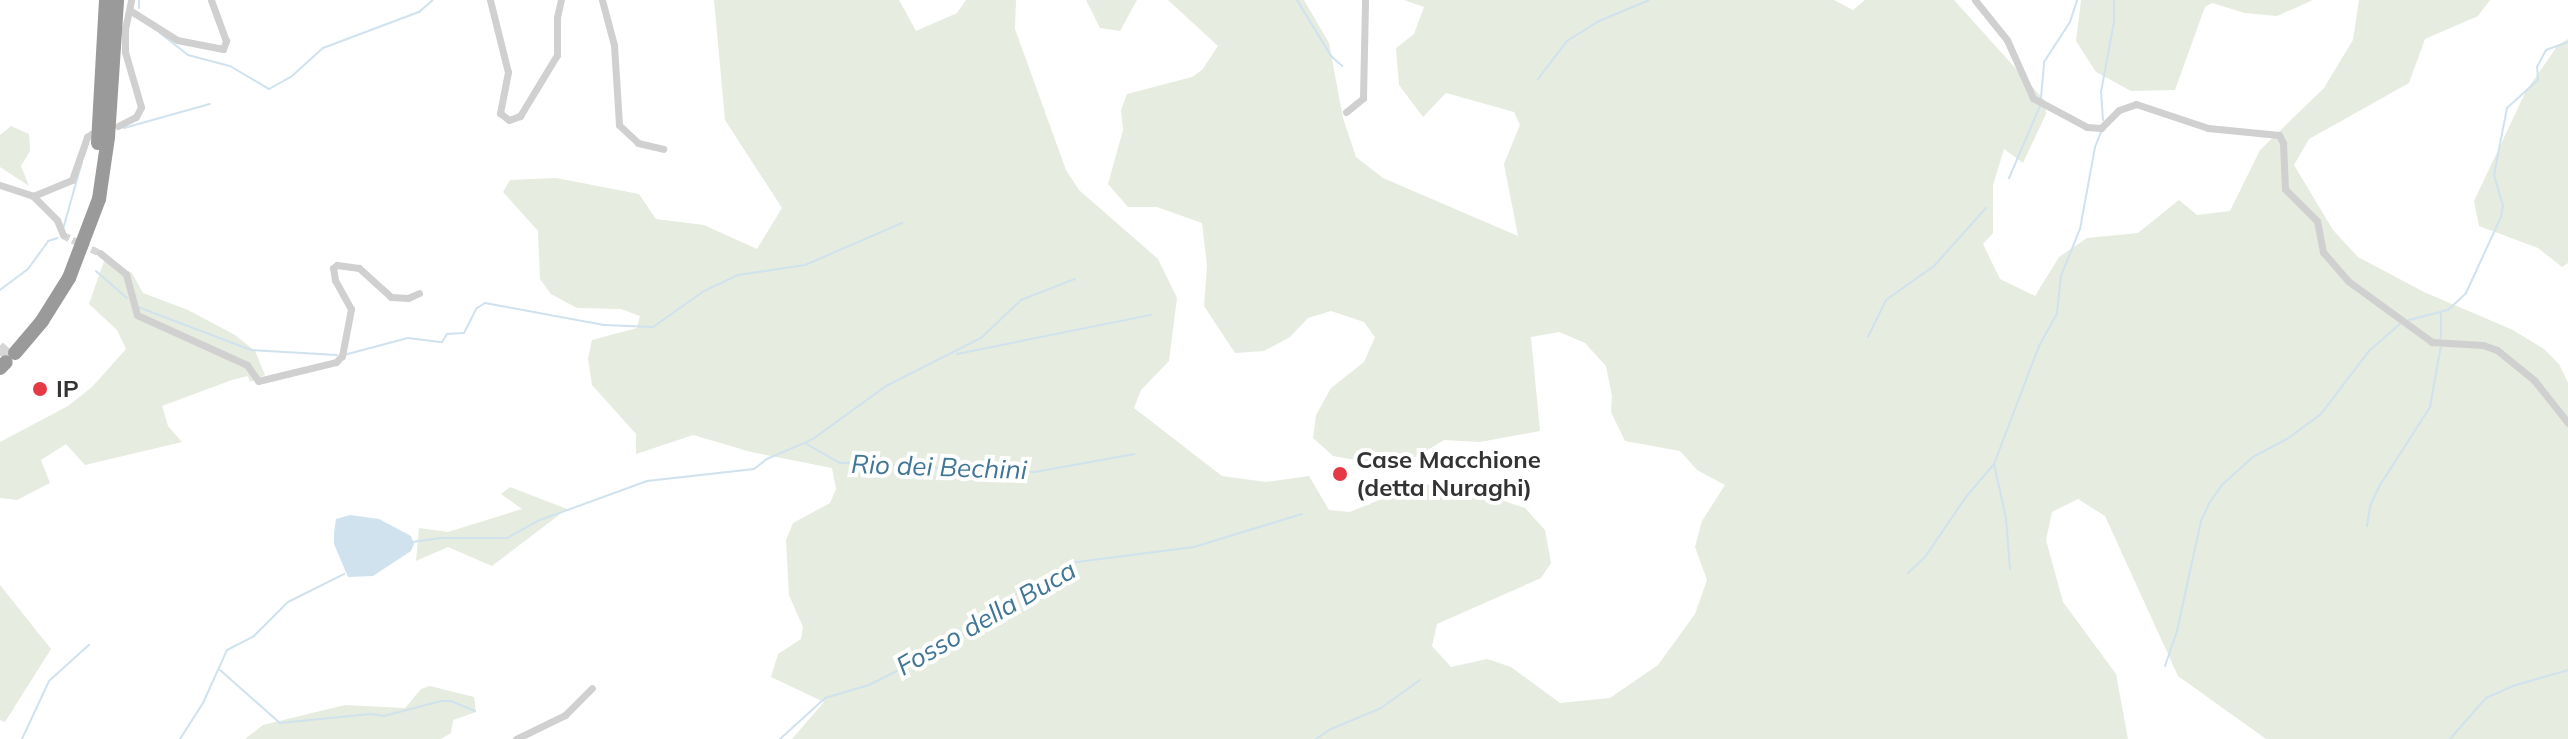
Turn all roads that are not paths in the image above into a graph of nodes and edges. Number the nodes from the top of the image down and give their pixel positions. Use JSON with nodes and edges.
{"nodes":[{"id":1,"x":106,"y":0,"type":"edge"},
{"id":2,"x":117,"y":0,"type":"edge"},
{"id":3,"x":131,"y":0,"type":"edge"},
{"id":4,"x":211,"y":0,"type":"edge"},
{"id":5,"x":490,"y":0,"type":"edge"},
{"id":6,"x":561,"y":0,"type":"edge"},
{"id":7,"x":602,"y":0,"type":"edge"},
{"id":8,"x":1365,"y":0,"type":"edge"},
{"id":9,"x":1975,"y":0,"type":"edge"},
{"id":10,"x":131,"y":11,"type":"junction"},
{"id":11,"x":1346,"y":112,"type":"dead end"},
{"id":12,"x":118,"y":126,"type":"dead end"},
{"id":13,"x":91,"y":134,"type":"dead end"},
{"id":14,"x":663,"y":149,"type":"dead end"},
{"id":15,"x":0,"y":185,"type":"edge"},
{"id":16,"x":33,"y":196,"type":"junction"},
{"id":17,"x":63,"y":235,"type":"tunnel mouth"},
{"id":18,"x":100,"y":253,"type":"tunnel mouth"},
{"id":19,"x":419,"y":293,"type":"dead end"},
{"id":20,"x":7,"y":358,"type":"edge"},
{"id":21,"x":2568,"y":423,"type":"edge"},
{"id":22,"x":592,"y":688,"type":"dead end"},
{"id":23,"x":516,"y":739,"type":"edge"}],
"edges":[{"from":1,"to":20,"type":"highway"},
{"from":2,"to":20,"type":"highway"},
{"from":3,"to":10,"type":"street"},
{"from":4,"to":10,"type":"street"},
{"from":5,"to":6,"type":"street"},
{"from":7,"to":14,"type":"street"},
{"from":8,"to":11,"type":"street"},
{"from":9,"to":21,"type":"street"},
{"from":10,"to":12,"type":"street"},
{"from":13,"to":16,"type":"street"},
{"from":15,"to":16,"type":"street"},
{"from":16,"to":17,"type":"street"},
{"from":18,"to":19,"type":"street"},
{"from":22,"to":23,"type":"street"}]}
